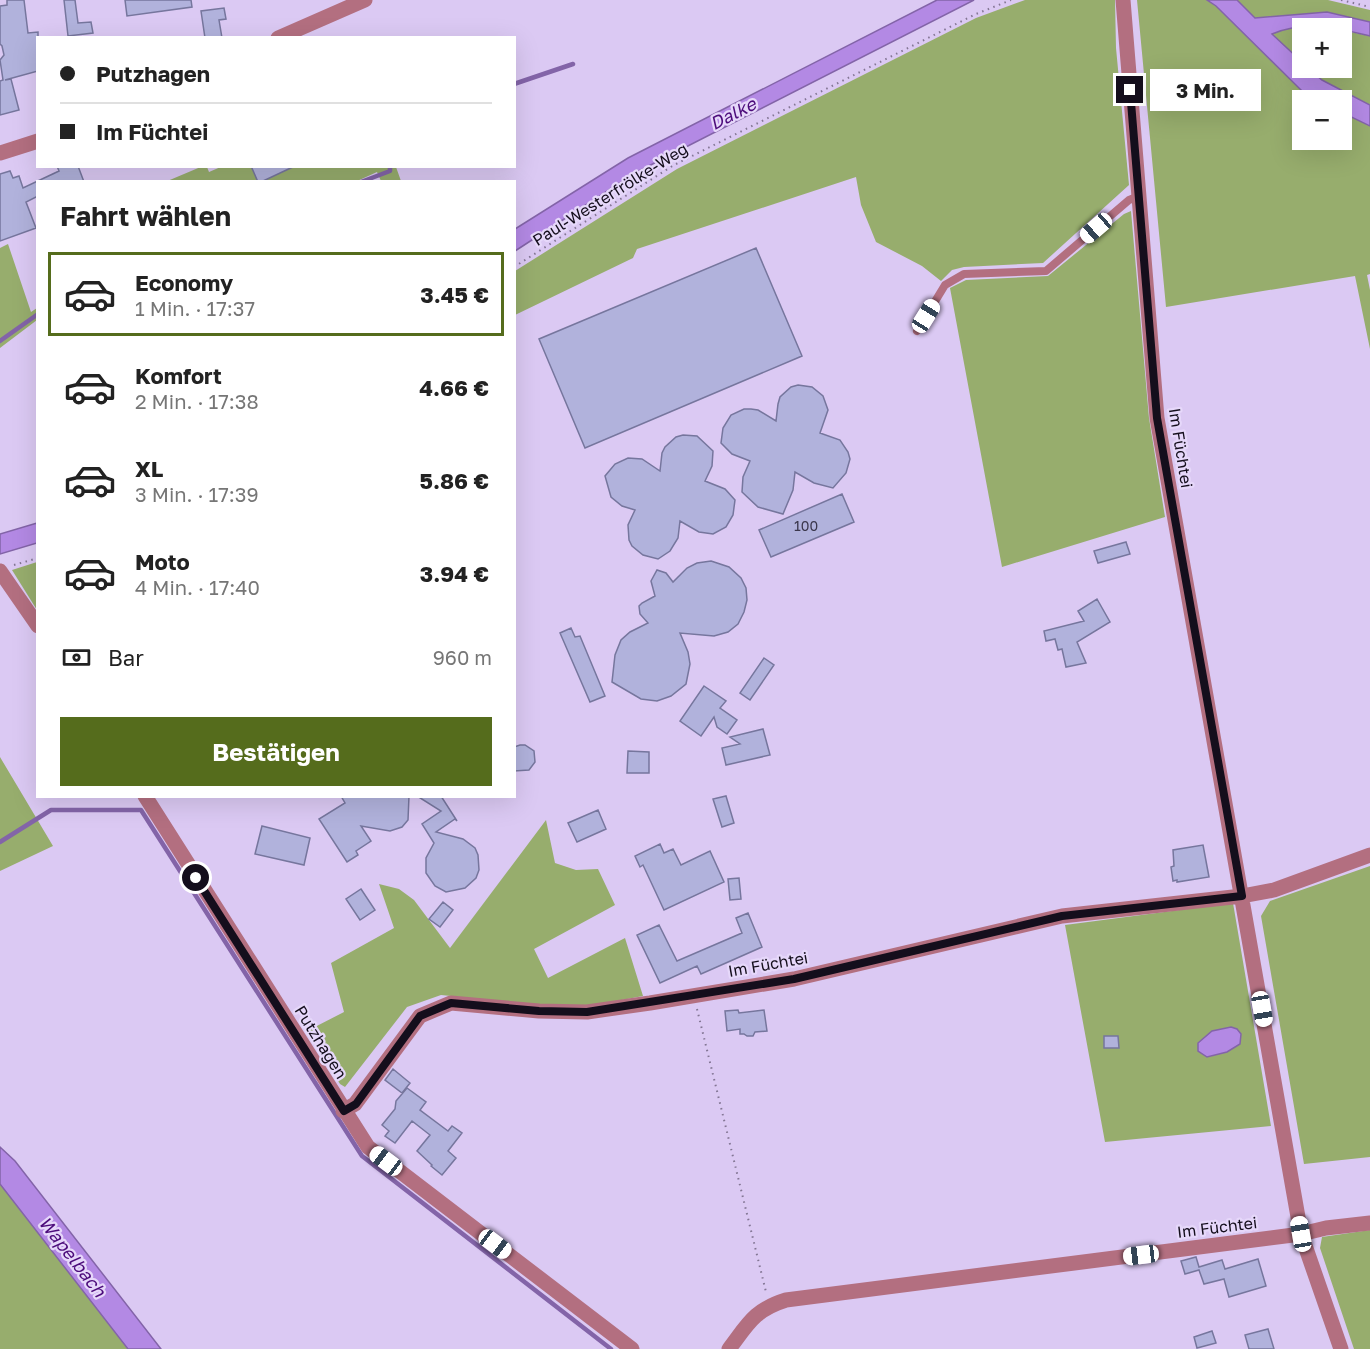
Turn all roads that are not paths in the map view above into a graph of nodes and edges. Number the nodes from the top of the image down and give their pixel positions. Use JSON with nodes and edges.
{"nodes":[{"id":1,"x":365,"y":0,"type":"edge"},
{"id":2,"x":1123,"y":0,"type":"edge"},
{"id":3,"x":283,"y":36,"type":"edge"},
{"id":4,"x":36,"y":142,"type":"edge"},
{"id":5,"x":0,"y":153,"type":"edge"},
{"id":6,"x":1139,"y":196,"type":"junction"},
{"id":7,"x":917,"y":331,"type":"dead end"},
{"id":8,"x":5,"y":569,"type":"edge"},
{"id":9,"x":36,"y":623,"type":"edge"},
{"id":10,"x":146,"y":798,"type":"edge"},
{"id":11,"x":1370,"y":855,"type":"edge"},
{"id":12,"x":1242,"y":896,"type":"junction"},
{"id":13,"x":344,"y":1111,"type":"junction"},
{"id":14,"x":1370,"y":1223,"type":"edge"},
{"id":15,"x":1301,"y":1234,"type":"junction"},
{"id":16,"x":632,"y":1349,"type":"edge"},
{"id":17,"x":729,"y":1349,"type":"edge"},
{"id":18,"x":1341,"y":1349,"type":"edge"}],
"edges":[{"from":1,"to":3,"type":"street"},
{"from":2,"to":6,"type":"street","name":"Im Füchtei"},
{"from":4,"to":5,"type":"street"},
{"from":6,"to":7,"type":"lane"},
{"from":6,"to":12,"type":"street","name":"Im Füchtei"},
{"from":8,"to":9,"type":"street"},
{"from":10,"to":13,"type":"street","name":"Putzhagen"},
{"from":11,"to":12,"type":"street"},
{"from":12,"to":13,"type":"street","name":"Im Füchtei"},
{"from":12,"to":15,"type":"street","name":"Im Füchtei"},
{"from":13,"to":16,"type":"street","name":"Putzhagen"},
{"from":14,"to":15,"type":"street","name":"Im Füchtei"},
{"from":15,"to":17,"type":"street","name":"Im Füchtei"},
{"from":15,"to":18,"type":"street","name":"Im Füchtei"}]}
